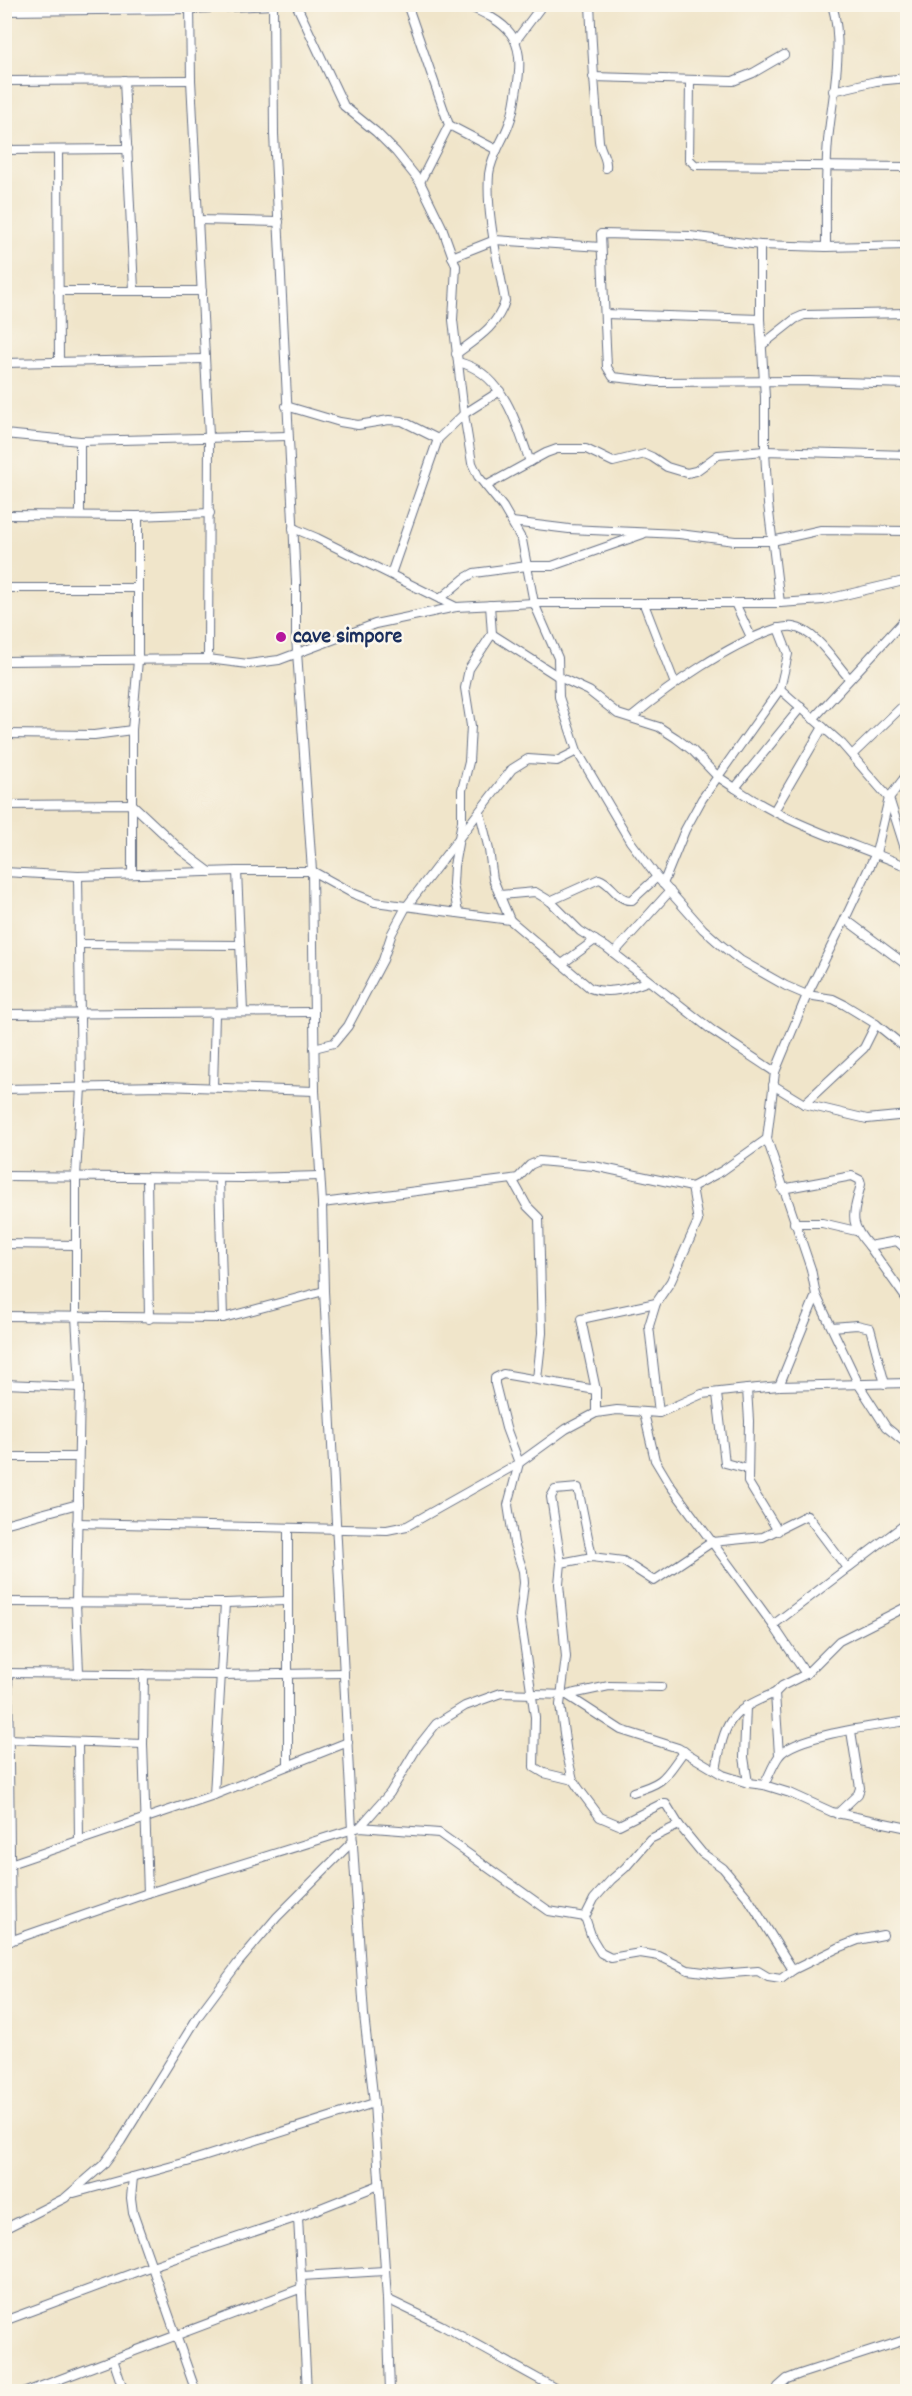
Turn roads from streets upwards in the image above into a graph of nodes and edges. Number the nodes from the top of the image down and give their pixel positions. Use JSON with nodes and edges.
{"nodes":[{"id":1,"x":296,"y":4,"type":"edge"},
{"id":2,"x":407,"y":4,"type":"edge"},
{"id":3,"x":543,"y":4,"type":"edge"},
{"id":4,"x":590,"y":4,"type":"edge"},
{"id":5,"x":832,"y":4,"type":"edge"},
{"id":6,"x":273,"y":5,"type":"edge"},
{"id":7,"x":464,"y":5,"type":"edge"},
{"id":8,"x":190,"y":7,"type":"edge"},
{"id":9,"x":4,"y":11,"type":"edge"},
{"id":10,"x":516,"y":40,"type":"junction"},
{"id":11,"x":784,"y":55,"type":"dead end"},
{"id":12,"x":593,"y":77,"type":"junction"},
{"id":13,"x":908,"y":78,"type":"edge"},
{"id":14,"x":124,"y":80,"type":"junction"},
{"id":15,"x":191,"y":80,"type":"junction"},
{"id":16,"x":4,"y":81,"type":"edge"},
{"id":17,"x":690,"y":82,"type":"junction"},
{"id":18,"x":833,"y":91,"type":"junction"},
{"id":19,"x":449,"y":125,"type":"junction"},
{"id":20,"x":128,"y":149,"type":"junction"},
{"id":21,"x":4,"y":150,"type":"edge"},
{"id":22,"x":58,"y":150,"type":"junction"},
{"id":23,"x":497,"y":150,"type":"junction"},
{"id":24,"x":827,"y":167,"type":"junction"},
{"id":25,"x":908,"y":167,"type":"edge"},
{"id":26,"x":606,"y":168,"type":"dead end"},
{"id":27,"x":420,"y":182,"type":"junction"},
{"id":28,"x":198,"y":220,"type":"junction"},
{"id":29,"x":279,"y":222,"type":"junction"},
{"id":30,"x":495,"y":240,"type":"junction"},
{"id":31,"x":760,"y":245,"type":"junction"},
{"id":32,"x":908,"y":245,"type":"edge"},
{"id":33,"x":826,"y":247,"type":"junction"},
{"id":34,"x":601,"y":248,"type":"junction"},
{"id":35,"x":452,"y":257,"type":"junction"},
{"id":36,"x":134,"y":290,"type":"junction"},
{"id":37,"x":58,"y":291,"type":"junction"},
{"id":38,"x":202,"y":291,"type":"junction"},
{"id":39,"x":908,"y":313,"type":"edge"},
{"id":40,"x":605,"y":314,"type":"junction"},
{"id":41,"x":760,"y":319,"type":"junction"},
{"id":42,"x":762,"y":345,"type":"junction"},
{"id":43,"x":457,"y":358,"type":"junction"},
{"id":44,"x":205,"y":359,"type":"junction"},
{"id":45,"x":59,"y":362,"type":"junction"},
{"id":46,"x":4,"y":363,"type":"edge"},
{"id":47,"x":764,"y":382,"type":"junction"},
{"id":48,"x":908,"y":384,"type":"edge"},
{"id":49,"x":500,"y":391,"type":"junction"},
{"id":50,"x":286,"y":406,"type":"junction"},
{"id":51,"x":464,"y":414,"type":"junction"},
{"id":52,"x":4,"y":434,"type":"edge"},
{"id":53,"x":209,"y":436,"type":"junction"},
{"id":54,"x":288,"y":436,"type":"junction"},
{"id":55,"x":438,"y":438,"type":"junction"},
{"id":56,"x":80,"y":441,"type":"junction"},
{"id":57,"x":765,"y":451,"type":"junction"},
{"id":58,"x":908,"y":455,"type":"edge"},
{"id":59,"x":530,"y":462,"type":"junction"},
{"id":60,"x":486,"y":486,"type":"junction"},
{"id":61,"x":210,"y":513,"type":"junction"},
{"id":62,"x":80,"y":514,"type":"junction"},
{"id":63,"x":4,"y":515,"type":"edge"},
{"id":64,"x":138,"y":516,"type":"junction"},
{"id":65,"x":512,"y":522,"type":"junction"},
{"id":66,"x":293,"y":528,"type":"junction"},
{"id":67,"x":908,"y":531,"type":"edge"},
{"id":68,"x":648,"y":532,"type":"junction"},
{"id":69,"x":772,"y":541,"type":"junction"},
{"id":70,"x":527,"y":566,"type":"junction"},
{"id":71,"x":392,"y":574,"type":"junction"},
{"id":72,"x":908,"y":580,"type":"edge"},
{"id":73,"x":4,"y":588,"type":"edge"},
{"id":74,"x":138,"y":588,"type":"junction"},
{"id":75,"x":440,"y":599,"type":"junction"},
{"id":76,"x":534,"y":603,"type":"junction"},
{"id":77,"x":735,"y":603,"type":"junction"},
{"id":78,"x":780,"y":603,"type":"junction"},
{"id":79,"x":644,"y":604,"type":"junction"},
{"id":80,"x":490,"y":605,"type":"junction"},
{"id":81,"x":456,"y":607,"type":"junction"},
{"id":82,"x":908,"y":616,"type":"edge"},
{"id":83,"x":778,"y":628,"type":"junction"},
{"id":84,"x":492,"y":634,"type":"junction"},
{"id":85,"x":751,"y":637,"type":"junction"},
{"id":86,"x":297,"y":654,"type":"junction"},
{"id":87,"x":208,"y":659,"type":"junction"},
{"id":88,"x":138,"y":660,"type":"junction"},
{"id":89,"x":4,"y":661,"type":"edge"},
{"id":90,"x":559,"y":677,"type":"junction"},
{"id":91,"x":849,"y":678,"type":"junction"},
{"id":92,"x":675,"y":684,"type":"junction"},
{"id":93,"x":780,"y":689,"type":"junction"},
{"id":94,"x":908,"y":701,"type":"edge"},
{"id":95,"x":801,"y":707,"type":"junction"},
{"id":96,"x":632,"y":717,"type":"junction"},
{"id":97,"x":813,"y":719,"type":"junction"},
{"id":98,"x":823,"y":727,"type":"junction"},
{"id":99,"x":132,"y":730,"type":"junction"},
{"id":100,"x":4,"y":734,"type":"edge"},
{"id":101,"x":577,"y":751,"type":"junction"},
{"id":102,"x":852,"y":755,"type":"junction"},
{"id":103,"x":908,"y":773,"type":"edge"},
{"id":104,"x":717,"y":776,"type":"junction"},
{"id":105,"x":735,"y":788,"type":"junction"},
{"id":106,"x":889,"y":798,"type":"junction"},
{"id":107,"x":132,"y":804,"type":"junction"},
{"id":108,"x":4,"y":805,"type":"edge"},
{"id":109,"x":774,"y":811,"type":"junction"},
{"id":110,"x":480,"y":813,"type":"junction"},
{"id":111,"x":459,"y":839,"type":"junction"},
{"id":112,"x":876,"y":854,"type":"junction"},
{"id":113,"x":908,"y":858,"type":"edge"},
{"id":114,"x":908,"y":867,"type":"edge"},
{"id":115,"x":237,"y":871,"type":"junction"},
{"id":116,"x":4,"y":872,"type":"edge"},
{"id":117,"x":210,"y":872,"type":"junction"},
{"id":118,"x":312,"y":872,"type":"junction"},
{"id":119,"x":132,"y":873,"type":"junction"},
{"id":120,"x":78,"y":876,"type":"junction"},
{"id":121,"x":657,"y":877,"type":"junction"},
{"id":122,"x":663,"y":884,"type":"junction"},
{"id":123,"x":670,"y":891,"type":"junction"},
{"id":124,"x":500,"y":895,"type":"junction"},
{"id":125,"x":550,"y":901,"type":"junction"},
{"id":126,"x":406,"y":907,"type":"junction"},
{"id":127,"x":458,"y":913,"type":"junction"},
{"id":128,"x":845,"y":919,"type":"junction"},
{"id":129,"x":510,"y":920,"type":"junction"},
{"id":130,"x":595,"y":940,"type":"junction"},
{"id":131,"x":79,"y":944,"type":"junction"},
{"id":132,"x":240,"y":945,"type":"junction"},
{"id":133,"x":614,"y":953,"type":"junction"},
{"id":134,"x":562,"y":964,"type":"junction"},
{"id":135,"x":908,"y":966,"type":"edge"},
{"id":136,"x":648,"y":981,"type":"junction"},
{"id":137,"x":807,"y":995,"type":"junction"},
{"id":138,"x":243,"y":1012,"type":"junction"},
{"id":139,"x":314,"y":1012,"type":"junction"},
{"id":140,"x":80,"y":1013,"type":"junction"},
{"id":141,"x":4,"y":1014,"type":"edge"},
{"id":142,"x":215,"y":1014,"type":"junction"},
{"id":143,"x":876,"y":1024,"type":"junction"},
{"id":144,"x":314,"y":1048,"type":"junction"},
{"id":145,"x":908,"y":1050,"type":"edge"},
{"id":146,"x":775,"y":1072,"type":"junction"},
{"id":147,"x":773,"y":1085,"type":"junction"},
{"id":148,"x":81,"y":1087,"type":"junction"},
{"id":149,"x":213,"y":1087,"type":"junction"},
{"id":150,"x":4,"y":1089,"type":"edge"},
{"id":151,"x":315,"y":1091,"type":"junction"},
{"id":152,"x":804,"y":1104,"type":"junction"},
{"id":153,"x":908,"y":1115,"type":"edge"},
{"id":154,"x":766,"y":1139,"type":"junction"},
{"id":155,"x":4,"y":1176,"type":"edge"},
{"id":156,"x":76,"y":1176,"type":"junction"},
{"id":157,"x":320,"y":1176,"type":"junction"},
{"id":158,"x":147,"y":1178,"type":"junction"},
{"id":159,"x":219,"y":1178,"type":"junction"},
{"id":160,"x":512,"y":1179,"type":"junction"},
{"id":161,"x":692,"y":1187,"type":"junction"},
{"id":162,"x":782,"y":1189,"type":"junction"},
{"id":163,"x":322,"y":1203,"type":"junction"},
{"id":164,"x":794,"y":1223,"type":"junction"},
{"id":165,"x":856,"y":1231,"type":"junction"},
{"id":166,"x":4,"y":1244,"type":"edge"},
{"id":167,"x":76,"y":1245,"type":"junction"},
{"id":168,"x":869,"y":1246,"type":"junction"},
{"id":169,"x":908,"y":1251,"type":"edge"},
{"id":170,"x":324,"y":1291,"type":"junction"},
{"id":171,"x":816,"y":1294,"type":"junction"},
{"id":172,"x":908,"y":1301,"type":"edge"},
{"id":173,"x":657,"y":1303,"type":"junction"},
{"id":174,"x":4,"y":1316,"type":"edge"},
{"id":175,"x":76,"y":1316,"type":"junction"},
{"id":176,"x":223,"y":1318,"type":"junction"},
{"id":177,"x":149,"y":1319,"type":"junction"},
{"id":178,"x":832,"y":1327,"type":"junction"},
{"id":179,"x":537,"y":1379,"type":"junction"},
{"id":180,"x":908,"y":1383,"type":"edge"},
{"id":181,"x":4,"y":1384,"type":"edge"},
{"id":182,"x":885,"y":1384,"type":"junction"},
{"id":183,"x":859,"y":1385,"type":"junction"},
{"id":184,"x":779,"y":1386,"type":"junction"},
{"id":185,"x":80,"y":1387,"type":"junction"},
{"id":186,"x":747,"y":1389,"type":"junction"},
{"id":187,"x":596,"y":1390,"type":"junction"},
{"id":188,"x":717,"y":1394,"type":"junction"},
{"id":189,"x":596,"y":1413,"type":"junction"},
{"id":190,"x":644,"y":1413,"type":"junction"},
{"id":191,"x":659,"y":1413,"type":"junction"},
{"id":192,"x":908,"y":1445,"type":"edge"},
{"id":193,"x":4,"y":1457,"type":"edge"},
{"id":194,"x":77,"y":1457,"type":"junction"},
{"id":195,"x":519,"y":1463,"type":"junction"},
{"id":196,"x":748,"y":1469,"type":"junction"},
{"id":197,"x":78,"y":1504,"type":"junction"},
{"id":198,"x":908,"y":1522,"type":"edge"},
{"id":199,"x":77,"y":1523,"type":"junction"},
{"id":200,"x":4,"y":1524,"type":"edge"},
{"id":201,"x":337,"y":1528,"type":"junction"},
{"id":202,"x":288,"y":1529,"type":"junction"},
{"id":203,"x":778,"y":1531,"type":"junction"},
{"id":204,"x":712,"y":1542,"type":"junction"},
{"id":205,"x":592,"y":1557,"type":"junction"},
{"id":206,"x":561,"y":1563,"type":"junction"},
{"id":207,"x":847,"y":1568,"type":"junction"},
{"id":208,"x":286,"y":1601,"type":"junction"},
{"id":209,"x":4,"y":1602,"type":"edge"},
{"id":210,"x":76,"y":1603,"type":"junction"},
{"id":211,"x":225,"y":1603,"type":"junction"},
{"id":212,"x":908,"y":1606,"type":"edge"},
{"id":213,"x":773,"y":1624,"type":"junction"},
{"id":214,"x":79,"y":1672,"type":"junction"},
{"id":215,"x":6,"y":1673,"type":"edge"},
{"id":216,"x":344,"y":1673,"type":"junction"},
{"id":217,"x":144,"y":1674,"type":"junction"},
{"id":218,"x":222,"y":1674,"type":"junction"},
{"id":219,"x":286,"y":1674,"type":"junction"},
{"id":220,"x":806,"y":1674,"type":"junction"},
{"id":221,"x":662,"y":1687,"type":"dead end"},
{"id":222,"x":775,"y":1693,"type":"junction"},
{"id":223,"x":531,"y":1695,"type":"junction"},
{"id":224,"x":564,"y":1695,"type":"junction"},
{"id":225,"x":746,"y":1706,"type":"junction"},
{"id":226,"x":908,"y":1721,"type":"edge"},
{"id":227,"x":851,"y":1731,"type":"junction"},
{"id":228,"x":8,"y":1739,"type":"junction"},
{"id":229,"x":348,"y":1742,"type":"junction"},
{"id":230,"x":78,"y":1743,"type":"junction"},
{"id":231,"x":143,"y":1744,"type":"junction"},
{"id":232,"x":684,"y":1751,"type":"junction"},
{"id":233,"x":779,"y":1755,"type":"junction"},
{"id":234,"x":288,"y":1766,"type":"junction"},
{"id":235,"x":716,"y":1770,"type":"junction"},
{"id":236,"x":573,"y":1780,"type":"junction"},
{"id":237,"x":747,"y":1783,"type":"junction"},
{"id":238,"x":764,"y":1785,"type":"junction"},
{"id":239,"x":633,"y":1792,"type":"dead end"},
{"id":240,"x":214,"y":1795,"type":"junction"},
{"id":241,"x":837,"y":1814,"type":"junction"},
{"id":242,"x":147,"y":1817,"type":"junction"},
{"id":243,"x":679,"y":1825,"type":"junction"},
{"id":244,"x":356,"y":1828,"type":"junction"},
{"id":245,"x":908,"y":1828,"type":"edge"},
{"id":246,"x":80,"y":1840,"type":"junction"},
{"id":247,"x":353,"y":1841,"type":"junction"},
{"id":248,"x":8,"y":1865,"type":"edge"},
{"id":249,"x":148,"y":1893,"type":"junction"},
{"id":250,"x":585,"y":1917,"type":"junction"},
{"id":251,"x":883,"y":1935,"type":"dead end"},
{"id":252,"x":8,"y":1942,"type":"edge"},
{"id":253,"x":793,"y":1970,"type":"junction"},
{"id":254,"x":374,"y":2103,"type":"junction"},
{"id":255,"x":133,"y":2177,"type":"junction"},
{"id":256,"x":379,"y":2185,"type":"junction"},
{"id":257,"x":70,"y":2194,"type":"junction"},
{"id":258,"x":298,"y":2217,"type":"junction"},
{"id":259,"x":4,"y":2229,"type":"edge"},
{"id":260,"x":152,"y":2266,"type":"junction"},
{"id":261,"x":384,"y":2271,"type":"junction"},
{"id":262,"x":302,"y":2276,"type":"junction"},
{"id":263,"x":302,"y":2288,"type":"junction"},
{"id":264,"x":387,"y":2299,"type":"junction"},
{"id":265,"x":4,"y":2321,"type":"edge"},
{"id":266,"x":176,"y":2335,"type":"junction"},
{"id":267,"x":908,"y":2339,"type":"edge"},
{"id":268,"x":113,"y":2360,"type":"junction"},
{"id":269,"x":48,"y":2388,"type":"edge"},
{"id":270,"x":27,"y":2391,"type":"edge"},
{"id":271,"x":124,"y":2391,"type":"edge"},
{"id":272,"x":196,"y":2391,"type":"edge"},
{"id":273,"x":307,"y":2391,"type":"edge"},
{"id":274,"x":390,"y":2391,"type":"edge"},
{"id":275,"x":562,"y":2391,"type":"edge"},
{"id":276,"x":778,"y":2391,"type":"edge"}],
"edges":[{"from":1,"to":27,"type":"street"},
{"from":2,"to":19,"type":"street"},
{"from":3,"to":10,"type":"street"},
{"from":4,"to":12,"type":"street"},
{"from":5,"to":18,"type":"street"},
{"from":6,"to":8,"type":"street"},
{"from":6,"to":29,"type":"street"},
{"from":7,"to":10,"type":"street"},
{"from":8,"to":9,"type":"street"},
{"from":8,"to":15,"type":"street"},
{"from":10,"to":23,"type":"street"},
{"from":11,"to":17,"type":"street"},
{"from":12,"to":17,"type":"street"},
{"from":12,"to":26,"type":"street"},
{"from":13,"to":18,"type":"street"},
{"from":14,"to":15,"type":"street"},
{"from":14,"to":16,"type":"street"},
{"from":14,"to":20,"type":"street"},
{"from":15,"to":28,"type":"street"},
{"from":17,"to":24,"type":"street"},
{"from":18,"to":24,"type":"street"},
{"from":19,"to":23,"type":"street"},
{"from":19,"to":27,"type":"street"},
{"from":20,"to":22,"type":"street"},
{"from":20,"to":36,"type":"street"},
{"from":21,"to":22,"type":"street"},
{"from":22,"to":37,"type":"street"},
{"from":23,"to":30,"type":"street"},
{"from":24,"to":25,"type":"street"},
{"from":24,"to":33,"type":"street"},
{"from":27,"to":35,"type":"street"},
{"from":28,"to":29,"type":"street"},
{"from":28,"to":38,"type":"street"},
{"from":29,"to":50,"type":"street"},
{"from":30,"to":34,"type":"street"},
{"from":30,"to":35,"type":"street"},
{"from":30,"to":43,"type":"street"},
{"from":31,"to":33,"type":"street"},
{"from":31,"to":34,"type":"street"},
{"from":31,"to":41,"type":"street"},
{"from":32,"to":33,"type":"street"},
{"from":34,"to":40,"type":"street"},
{"from":35,"to":43,"type":"street"},
{"from":36,"to":37,"type":"street"},
{"from":36,"to":38,"type":"street"},
{"from":37,"to":45,"type":"street"},
{"from":38,"to":44,"type":"street"},
{"from":39,"to":42,"type":"street"},
{"from":40,"to":41,"type":"street"},
{"from":40,"to":47,"type":"street"},
{"from":41,"to":42,"type":"street"},
{"from":42,"to":47,"type":"street"},
{"from":43,"to":49,"type":"street"},
{"from":43,"to":51,"type":"street"},
{"from":44,"to":45,"type":"street"},
{"from":44,"to":53,"type":"street"},
{"from":45,"to":46,"type":"street"},
{"from":47,"to":48,"type":"street"},
{"from":47,"to":57,"type":"street"},
{"from":49,"to":51,"type":"street"},
{"from":49,"to":59,"type":"street"},
{"from":50,"to":54,"type":"street"},
{"from":50,"to":55,"type":"street"},
{"from":51,"to":55,"type":"street"},
{"from":51,"to":60,"type":"street"},
{"from":52,"to":56,"type":"street"},
{"from":53,"to":54,"type":"street"},
{"from":53,"to":56,"type":"street"},
{"from":53,"to":61,"type":"street"},
{"from":54,"to":66,"type":"street"},
{"from":55,"to":71,"type":"street"},
{"from":56,"to":62,"type":"street"},
{"from":57,"to":58,"type":"street"},
{"from":57,"to":59,"type":"street"},
{"from":57,"to":69,"type":"street"},
{"from":59,"to":60,"type":"street"},
{"from":60,"to":65,"type":"street"},
{"from":61,"to":64,"type":"street"},
{"from":61,"to":87,"type":"street"},
{"from":62,"to":63,"type":"street"},
{"from":62,"to":64,"type":"street"},
{"from":64,"to":74,"type":"street"},
{"from":65,"to":68,"type":"street"},
{"from":65,"to":70,"type":"street"},
{"from":66,"to":71,"type":"street"},
{"from":66,"to":86,"type":"street"},
{"from":67,"to":69,"type":"street"},
{"from":68,"to":69,"type":"street"},
{"from":68,"to":70,"type":"street"},
{"from":69,"to":78,"type":"street"},
{"from":70,"to":75,"type":"street"},
{"from":70,"to":76,"type":"street"},
{"from":71,"to":75,"type":"street"},
{"from":72,"to":78,"type":"street"},
{"from":73,"to":74,"type":"street"},
{"from":74,"to":88,"type":"street"},
{"from":75,"to":81,"type":"street"},
{"from":76,"to":79,"type":"street"},
{"from":76,"to":80,"type":"street"},
{"from":76,"to":90,"type":"street"},
{"from":77,"to":78,"type":"street"},
{"from":77,"to":79,"type":"street"},
{"from":77,"to":85,"type":"street"},
{"from":79,"to":92,"type":"street"},
{"from":80,"to":81,"type":"street"},
{"from":80,"to":84,"type":"street"},
{"from":81,"to":86,"type":"street"},
{"from":82,"to":91,"type":"street"},
{"from":83,"to":85,"type":"street"},
{"from":83,"to":91,"type":"street"},
{"from":83,"to":93,"type":"street"},
{"from":84,"to":90,"type":"street"},
{"from":84,"to":111,"type":"street"},
{"from":85,"to":92,"type":"street"},
{"from":86,"to":87,"type":"street"},
{"from":86,"to":118,"type":"street"},
{"from":87,"to":88,"type":"street"},
{"from":88,"to":89,"type":"street"},
{"from":88,"to":99,"type":"street"},
{"from":90,"to":96,"type":"street"},
{"from":90,"to":101,"type":"street"},
{"from":91,"to":97,"type":"street"},
{"from":92,"to":96,"type":"street"},
{"from":93,"to":95,"type":"street"},
{"from":93,"to":104,"type":"street"},
{"from":94,"to":102,"type":"street"},
{"from":95,"to":97,"type":"street"},
{"from":95,"to":105,"type":"street"},
{"from":96,"to":104,"type":"street"},
{"from":97,"to":98,"type":"street"},
{"from":98,"to":102,"type":"street"},
{"from":98,"to":109,"type":"street"},
{"from":99,"to":100,"type":"street"},
{"from":99,"to":107,"type":"street"},
{"from":101,"to":110,"type":"street"},
{"from":101,"to":121,"type":"street"},
{"from":102,"to":106,"type":"street"},
{"from":103,"to":106,"type":"street"},
{"from":104,"to":105,"type":"street"},
{"from":104,"to":122,"type":"street"},
{"from":105,"to":109,"type":"street"},
{"from":106,"to":112,"type":"street"},
{"from":106,"to":113,"type":"street"},
{"from":107,"to":108,"type":"street"},
{"from":107,"to":117,"type":"street"},
{"from":107,"to":119,"type":"street"},
{"from":109,"to":112,"type":"street"},
{"from":110,"to":111,"type":"street"},
{"from":110,"to":124,"type":"street"},
{"from":111,"to":126,"type":"street"},
{"from":111,"to":127,"type":"street"},
{"from":112,"to":114,"type":"street"},
{"from":112,"to":128,"type":"street"},
{"from":115,"to":117,"type":"street"},
{"from":115,"to":118,"type":"street"},
{"from":115,"to":132,"type":"street"},
{"from":116,"to":120,"type":"street"},
{"from":117,"to":119,"type":"street"},
{"from":118,"to":126,"type":"street"},
{"from":118,"to":139,"type":"street"},
{"from":119,"to":120,"type":"street"},
{"from":120,"to":131,"type":"street"},
{"from":121,"to":122,"type":"street"},
{"from":121,"to":125,"type":"street"},
{"from":122,"to":123,"type":"street"},
{"from":123,"to":133,"type":"street"},
{"from":123,"to":137,"type":"street"},
{"from":124,"to":125,"type":"street"},
{"from":124,"to":129,"type":"street"},
{"from":125,"to":130,"type":"street"},
{"from":126,"to":127,"type":"street"},
{"from":126,"to":144,"type":"street"},
{"from":127,"to":129,"type":"street"},
{"from":128,"to":135,"type":"street"},
{"from":128,"to":137,"type":"street"},
{"from":129,"to":134,"type":"street"},
{"from":130,"to":133,"type":"street"},
{"from":130,"to":134,"type":"street"},
{"from":131,"to":132,"type":"street"},
{"from":131,"to":140,"type":"street"},
{"from":132,"to":138,"type":"street"},
{"from":133,"to":136,"type":"street"},
{"from":134,"to":136,"type":"street"},
{"from":136,"to":146,"type":"street"},
{"from":137,"to":143,"type":"street"},
{"from":137,"to":146,"type":"street"},
{"from":138,"to":139,"type":"street"},
{"from":138,"to":142,"type":"street"},
{"from":139,"to":144,"type":"street"},
{"from":140,"to":141,"type":"street"},
{"from":140,"to":142,"type":"street"},
{"from":140,"to":148,"type":"street"},
{"from":142,"to":149,"type":"street"},
{"from":143,"to":145,"type":"street"},
{"from":143,"to":152,"type":"street"},
{"from":144,"to":151,"type":"street"},
{"from":146,"to":147,"type":"street"},
{"from":147,"to":152,"type":"street"},
{"from":147,"to":154,"type":"street"},
{"from":148,"to":149,"type":"street"},
{"from":148,"to":150,"type":"street"},
{"from":148,"to":156,"type":"street"},
{"from":149,"to":151,"type":"street"},
{"from":151,"to":157,"type":"street"},
{"from":152,"to":153,"type":"street"},
{"from":154,"to":161,"type":"street"},
{"from":154,"to":162,"type":"street"},
{"from":155,"to":156,"type":"street"},
{"from":156,"to":158,"type":"street"},
{"from":156,"to":167,"type":"street"},
{"from":157,"to":159,"type":"street"},
{"from":157,"to":163,"type":"street"},
{"from":158,"to":159,"type":"street"},
{"from":158,"to":177,"type":"street"},
{"from":159,"to":176,"type":"street"},
{"from":160,"to":161,"type":"street"},
{"from":160,"to":163,"type":"street"},
{"from":160,"to":179,"type":"street"},
{"from":161,"to":173,"type":"street"},
{"from":162,"to":164,"type":"street"},
{"from":162,"to":165,"type":"street"},
{"from":163,"to":170,"type":"street"},
{"from":164,"to":165,"type":"street"},
{"from":164,"to":171,"type":"street"},
{"from":165,"to":168,"type":"street"},
{"from":166,"to":167,"type":"street"},
{"from":167,"to":175,"type":"street"},
{"from":168,"to":169,"type":"street"},
{"from":168,"to":172,"type":"street"},
{"from":170,"to":176,"type":"street"},
{"from":170,"to":201,"type":"street"},
{"from":171,"to":178,"type":"street"},
{"from":171,"to":184,"type":"street"},
{"from":173,"to":187,"type":"street"},
{"from":173,"to":191,"type":"street"},
{"from":174,"to":175,"type":"street"},
{"from":175,"to":177,"type":"street"},
{"from":175,"to":185,"type":"street"},
{"from":176,"to":177,"type":"street"},
{"from":178,"to":182,"type":"street"},
{"from":178,"to":183,"type":"street"},
{"from":179,"to":187,"type":"street"},
{"from":179,"to":195,"type":"street"},
{"from":180,"to":182,"type":"street"},
{"from":181,"to":185,"type":"street"},
{"from":182,"to":183,"type":"street"},
{"from":183,"to":184,"type":"street"},
{"from":183,"to":192,"type":"street"},
{"from":184,"to":186,"type":"street"},
{"from":185,"to":194,"type":"street"},
{"from":186,"to":188,"type":"street"},
{"from":186,"to":196,"type":"street"},
{"from":187,"to":189,"type":"street"},
{"from":188,"to":191,"type":"street"},
{"from":188,"to":196,"type":"street"},
{"from":189,"to":190,"type":"street"},
{"from":189,"to":195,"type":"street"},
{"from":190,"to":191,"type":"street"},
{"from":190,"to":204,"type":"street"},
{"from":193,"to":194,"type":"street"},
{"from":194,"to":197,"type":"street"},
{"from":195,"to":201,"type":"street"},
{"from":195,"to":223,"type":"street"},
{"from":196,"to":203,"type":"street"},
{"from":197,"to":199,"type":"street"},
{"from":197,"to":200,"type":"street"},
{"from":198,"to":207,"type":"street"},
{"from":199,"to":202,"type":"street"},
{"from":199,"to":210,"type":"street"},
{"from":201,"to":202,"type":"street"},
{"from":201,"to":216,"type":"street"},
{"from":202,"to":208,"type":"street"},
{"from":203,"to":204,"type":"street"},
{"from":203,"to":207,"type":"street"},
{"from":204,"to":205,"type":"street"},
{"from":204,"to":213,"type":"street"},
{"from":205,"to":206,"type":"street"},
{"from":205,"to":206,"type":"street"},
{"from":206,"to":224,"type":"street"},
{"from":207,"to":213,"type":"street"},
{"from":208,"to":211,"type":"street"},
{"from":208,"to":219,"type":"street"},
{"from":209,"to":210,"type":"street"},
{"from":210,"to":211,"type":"street"},
{"from":210,"to":214,"type":"street"},
{"from":211,"to":218,"type":"street"},
{"from":212,"to":220,"type":"street"},
{"from":213,"to":220,"type":"street"},
{"from":214,"to":215,"type":"street"},
{"from":214,"to":217,"type":"street"},
{"from":215,"to":228,"type":"street"},
{"from":216,"to":219,"type":"street"},
{"from":216,"to":229,"type":"street"},
{"from":217,"to":218,"type":"street"},
{"from":217,"to":231,"type":"street"},
{"from":218,"to":219,"type":"street"},
{"from":218,"to":240,"type":"street"},
{"from":219,"to":234,"type":"street"},
{"from":220,"to":222,"type":"street"},
{"from":221,"to":224,"type":"street"},
{"from":222,"to":225,"type":"street"},
{"from":222,"to":233,"type":"street"},
{"from":223,"to":224,"type":"street"},
{"from":223,"to":236,"type":"street"},
{"from":223,"to":244,"type":"street"},
{"from":224,"to":232,"type":"street"},
{"from":224,"to":236,"type":"street"},
{"from":225,"to":235,"type":"street"},
{"from":225,"to":237,"type":"street"},
{"from":226,"to":227,"type":"street"},
{"from":227,"to":233,"type":"street"},
{"from":227,"to":241,"type":"street"},
{"from":228,"to":230,"type":"street"},
{"from":228,"to":248,"type":"street"},
{"from":229,"to":234,"type":"street"},
{"from":229,"to":244,"type":"street"},
{"from":230,"to":231,"type":"street"},
{"from":230,"to":246,"type":"street"},
{"from":231,"to":242,"type":"street"},
{"from":232,"to":235,"type":"street"},
{"from":232,"to":239,"type":"street"},
{"from":233,"to":238,"type":"street"},
{"from":234,"to":240,"type":"street"},
{"from":235,"to":237,"type":"street"},
{"from":236,"to":243,"type":"street"},
{"from":237,"to":238,"type":"street"},
{"from":238,"to":241,"type":"street"},
{"from":240,"to":242,"type":"street"},
{"from":241,"to":245,"type":"street"},
{"from":242,"to":246,"type":"street"},
{"from":242,"to":249,"type":"street"},
{"from":243,"to":250,"type":"street"},
{"from":243,"to":253,"type":"street"},
{"from":244,"to":247,"type":"street"},
{"from":244,"to":249,"type":"street"},
{"from":244,"to":250,"type":"street"},
{"from":246,"to":248,"type":"street"},
{"from":247,"to":254,"type":"street"},
{"from":247,"to":257,"type":"street"},
{"from":248,"to":252,"type":"street"},
{"from":249,"to":252,"type":"street"},
{"from":250,"to":253,"type":"street"},
{"from":251,"to":253,"type":"street"},
{"from":254,"to":255,"type":"street"},
{"from":254,"to":256,"type":"street"},
{"from":255,"to":257,"type":"street"},
{"from":255,"to":260,"type":"street"},
{"from":256,"to":258,"type":"street"},
{"from":256,"to":261,"type":"street"},
{"from":257,"to":259,"type":"street"},
{"from":258,"to":260,"type":"street"},
{"from":258,"to":262,"type":"street"},
{"from":260,"to":265,"type":"street"},
{"from":260,"to":266,"type":"street"},
{"from":261,"to":262,"type":"street"},
{"from":261,"to":264,"type":"street"},
{"from":262,"to":263,"type":"street"},
{"from":263,"to":266,"type":"street"},
{"from":263,"to":273,"type":"street"},
{"from":264,"to":274,"type":"street"},
{"from":264,"to":275,"type":"street"},
{"from":266,"to":268,"type":"street"},
{"from":266,"to":272,"type":"street"},
{"from":267,"to":276,"type":"street"},
{"from":268,"to":269,"type":"street"},
{"from":268,"to":271,"type":"street"},
{"from":269,"to":270,"type":"street"}]}
